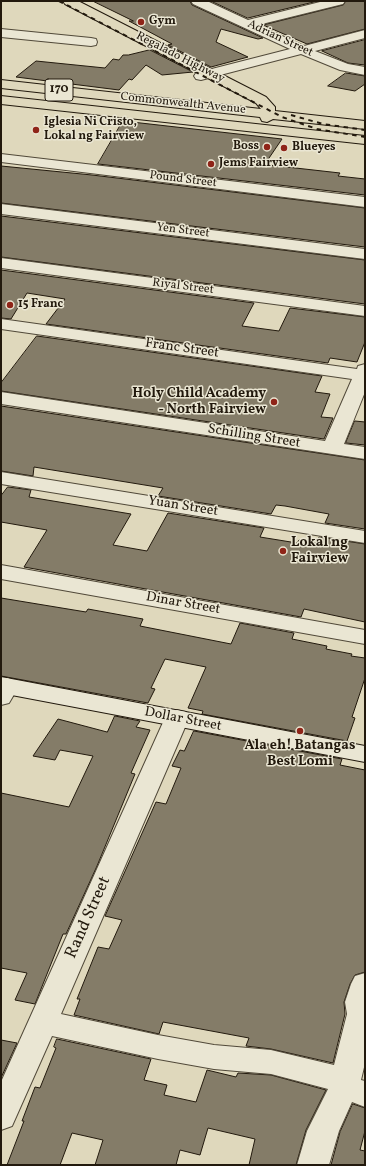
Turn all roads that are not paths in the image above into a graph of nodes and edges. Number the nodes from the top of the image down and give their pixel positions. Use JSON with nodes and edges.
{"nodes":[{"id":1,"x":56,"y":1,"type":"edge"},
{"id":2,"x":69,"y":1,"type":"edge"},
{"id":3,"x":197,"y":1,"type":"edge"},
{"id":4,"x":339,"y":1,"type":"edge"},
{"id":5,"x":246,"y":24,"type":"junction"},
{"id":6,"x":1,"y":33,"type":"edge"},
{"id":7,"x":365,"y":34,"type":"edge"},
{"id":8,"x":91,"y":42,"type":"dead end"},
{"id":9,"x":303,"y":50,"type":"junction"},
{"id":10,"x":365,"y":71,"type":"edge"},
{"id":11,"x":206,"y":75,"type":"junction"},
{"id":12,"x":1,"y":84,"type":"edge"},
{"id":13,"x":238,"y":96,"type":"junction"},
{"id":14,"x":1,"y":100,"type":"edge"},
{"id":15,"x":261,"y":100,"type":"junction"},
{"id":16,"x":209,"y":107,"type":"junction"},
{"id":17,"x":242,"y":110,"type":"junction"},
{"id":18,"x":268,"y":113,"type":"junction"},
{"id":19,"x":301,"y":118,"type":"junction"},
{"id":20,"x":365,"y":124,"type":"edge"},
{"id":21,"x":232,"y":126,"type":"junction"},
{"id":22,"x":264,"y":129,"type":"junction"},
{"id":23,"x":365,"y":140,"type":"edge"},
{"id":24,"x":1,"y":158,"type":"edge"},
{"id":25,"x":365,"y":202,"type":"edge"},
{"id":26,"x":1,"y":209,"type":"edge"},
{"id":27,"x":365,"y":254,"type":"edge"},
{"id":28,"x":1,"y":263,"type":"edge"},
{"id":29,"x":365,"y":311,"type":"edge"},
{"id":30,"x":1,"y":324,"type":"edge"},
{"id":31,"x":364,"y":372,"type":"edge"},
{"id":32,"x":1,"y":398,"type":"edge"},
{"id":33,"x":332,"y":449,"type":"junction"},
{"id":34,"x":365,"y":454,"type":"edge"},
{"id":35,"x":1,"y":478,"type":"edge"},
{"id":36,"x":365,"y":537,"type":"edge"},
{"id":37,"x":1,"y":572,"type":"edge"},
{"id":38,"x":365,"y":637,"type":"edge"},
{"id":39,"x":3,"y":690,"type":"edge"},
{"id":40,"x":177,"y":718,"type":"junction"},
{"id":41,"x":365,"y":754,"type":"edge"},
{"id":42,"x":365,"y":984,"type":"edge"},
{"id":43,"x":43,"y":1022,"type":"junction"},
{"id":44,"x":355,"y":1091,"type":"edge"},
{"id":45,"x":1,"y":1117,"type":"edge"},
{"id":46,"x":313,"y":1165,"type":"edge"}],
"edges":[{"from":1,"to":11,"type":"main road","name":"Regalado Highway"},
{"from":2,"to":11,"type":"main road","name":"Regalado Highway"},
{"from":3,"to":5,"type":"street","name":"Adrian Street"},
{"from":4,"to":5,"type":"street"},
{"from":5,"to":9,"type":"street","name":"Adrian Street"},
{"from":6,"to":8,"type":"street"},
{"from":7,"to":9,"type":"street"},
{"from":9,"to":10,"type":"street","name":"Adrian Street"},
{"from":9,"to":11,"type":"street"},
{"from":11,"to":13,"type":"main road","name":"Regalado Highway"},
{"from":11,"to":15,"type":"main road","name":"Regalado Highway"},
{"from":12,"to":16,"type":"main road","name":"Commonwealth Avenue","number":"170"},
{"from":13,"to":16,"type":"main road"},
{"from":13,"to":17,"type":"main road","name":"Regalado Highway"},
{"from":14,"to":21,"type":"main road","name":"Commonwealth Avenue","number":"170"},
{"from":15,"to":18,"type":"main road"},
{"from":15,"to":19,"type":"main road","name":"Regalado Highway"},
{"from":16,"to":17,"type":"main road","name":"Commonwealth Avenue","number":"170"},
{"from":17,"to":18,"type":"main road","name":"Commonwealth Avenue","number":"170"},
{"from":17,"to":21,"type":"main road"},
{"from":18,"to":19,"type":"main road","name":"Commonwealth Avenue","number":"170"},
{"from":18,"to":22,"type":"main road"},
{"from":19,"to":20,"type":"main road","name":"Commonwealth Avenue","number":"170"},
{"from":21,"to":22,"type":"main road","name":"Commonwealth Avenue","number":"170"},
{"from":22,"to":23,"type":"main road","name":"Commonwealth Avenue","number":"170"},
{"from":24,"to":25,"type":"street","name":"Pound Street"},
{"from":26,"to":27,"type":"street","name":"Yen Street"},
{"from":28,"to":29,"type":"street","name":"Riyal Street"},
{"from":30,"to":31,"type":"street","name":"Franc Street"},
{"from":31,"to":33,"type":"street"},
{"from":32,"to":33,"type":"street","name":"Schilling Street"},
{"from":33,"to":34,"type":"street","name":"Schilling Street"},
{"from":35,"to":36,"type":"street","name":"Yuan Street"},
{"from":37,"to":38,"type":"street","name":"Dinar Street"},
{"from":39,"to":40,"type":"street","name":"Dollar Street"},
{"from":40,"to":41,"type":"street","name":"Dollar Street"},
{"from":40,"to":43,"type":"street","name":"Rand Street"},
{"from":42,"to":44,"type":"street"},
{"from":43,"to":44,"type":"street"},
{"from":43,"to":45,"type":"street","name":"Rand Street"},
{"from":44,"to":46,"type":"street"}]}
